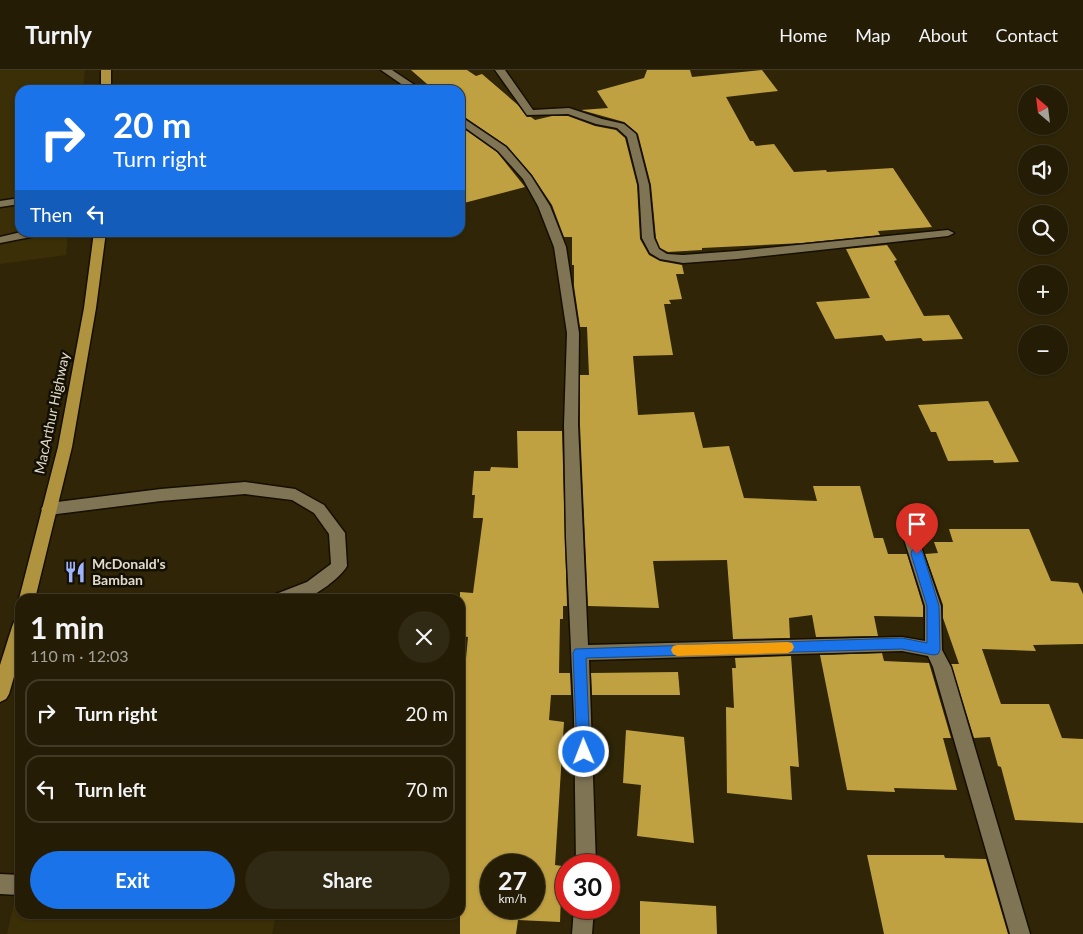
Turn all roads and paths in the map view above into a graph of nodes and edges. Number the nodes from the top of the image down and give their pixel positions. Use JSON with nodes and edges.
{"nodes":[{"id":1,"x":106,"y":70,"type":"edge"},
{"id":2,"x":386,"y":70,"type":"edge"},
{"id":3,"x":500,"y":70,"type":"edge"},
{"id":4,"x":106,"y":85,"type":"edge"},
{"id":5,"x":409,"y":85,"type":"edge"},
{"id":6,"x":465,"y":122,"type":"edge"},
{"id":7,"x":15,"y":202,"type":"edge"},
{"id":8,"x":0,"y":204,"type":"edge"},
{"id":9,"x":948,"y":233,"type":"dead end"},
{"id":10,"x":15,"y":237,"type":"edge"},
{"id":11,"x":99,"y":237,"type":"edge"},
{"id":12,"x":0,"y":240,"type":"edge"},
{"id":13,"x":49,"y":509,"type":"junction"},
{"id":14,"x":911,"y":536,"type":"dead end"},
{"id":15,"x":28,"y":594,"type":"edge"},
{"id":16,"x":299,"y":594,"type":"edge"},
{"id":17,"x":15,"y":650,"type":"edge"},
{"id":18,"x":934,"y":650,"type":"junction"},
{"id":19,"x":579,"y":653,"type":"junction"},
{"id":20,"x":0,"y":694,"type":"edge"},
{"id":21,"x":586,"y":854,"type":"edge"},
{"id":22,"x":0,"y":884,"type":"edge"},
{"id":23,"x":15,"y":885,"type":"edge"},
{"id":24,"x":583,"y":919,"type":"edge"},
{"id":25,"x":582,"y":934,"type":"edge"},
{"id":26,"x":1020,"y":934,"type":"edge"}],
"edges":[{"from":1,"to":4,"type":"highway"},
{"from":2,"to":5,"type":"street"},
{"from":3,"to":9,"type":"street"},
{"from":6,"to":19,"type":"street"},
{"from":7,"to":8,"type":"street"},
{"from":10,"to":12,"type":"street"},
{"from":11,"to":13,"type":"highway","name":"MacArthur Highway"},
{"from":13,"to":15,"type":"highway","name":"MacArthur Highway"},
{"from":13,"to":16,"type":"street"},
{"from":14,"to":18,"type":"street"},
{"from":17,"to":20,"type":"highway"},
{"from":18,"to":19,"type":"street"},
{"from":18,"to":26,"type":"street"},
{"from":19,"to":21,"type":"street"},
{"from":22,"to":23,"type":"street"},
{"from":24,"to":25,"type":"street"}]}
